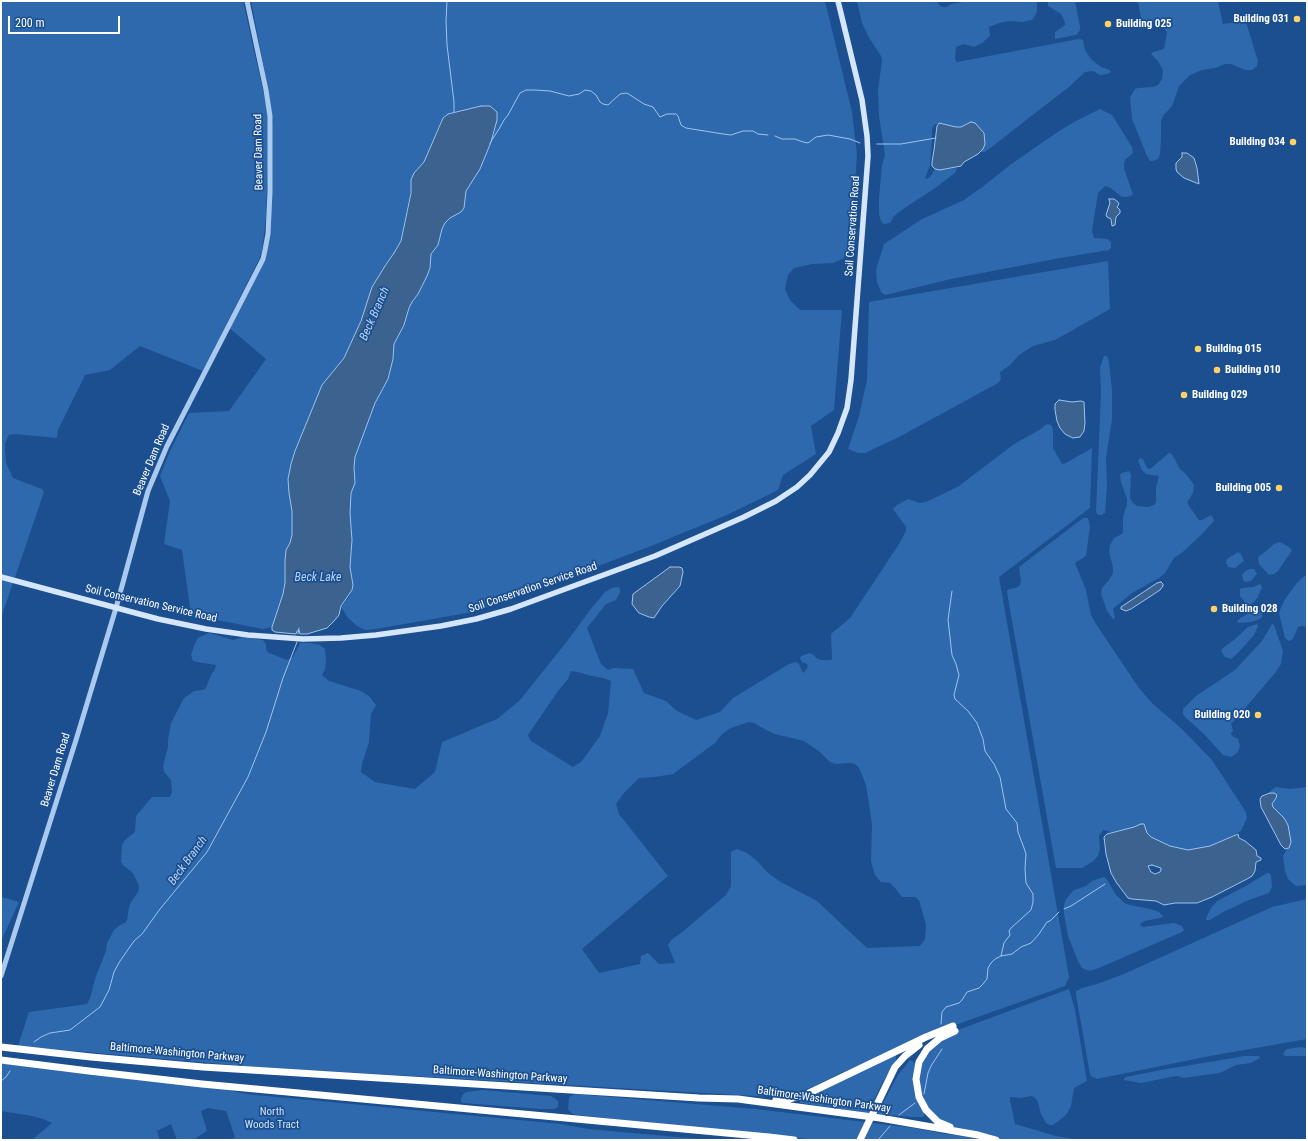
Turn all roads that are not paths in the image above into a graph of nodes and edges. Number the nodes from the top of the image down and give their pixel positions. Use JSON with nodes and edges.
{"nodes":[{"id":1,"x":247,"y":1,"type":"edge"},
{"id":2,"x":838,"y":1,"type":"edge"},
{"id":3,"x":829,"y":452,"type":"joint"},
{"id":4,"x":1,"y":577,"type":"edge"},
{"id":5,"x":116,"y":608,"type":"junction"},
{"id":6,"x":1,"y":976,"type":"edge"},
{"id":7,"x":954,"y":1028,"type":"junction"},
{"id":8,"x":1,"y":1047,"type":"edge"},
{"id":9,"x":1,"y":1060,"type":"edge"},
{"id":10,"x":738,"y":1099,"type":"junction"},
{"id":11,"x":978,"y":1135,"type":"junction"},
{"id":12,"x":794,"y":1140,"type":"edge"},
{"id":13,"x":860,"y":1140,"type":"edge"},
{"id":14,"x":996,"y":1140,"type":"edge"}],
"edges":[{"from":1,"to":5,"type":"street","name":"Beaver Dam Road"},
{"from":2,"to":3,"type":"main road","name":"Soil Conservation Road"},
{"from":3,"to":5,"type":"main road","name":"Soil Conservation Service Road"},
{"from":4,"to":5,"type":"main road","name":"Soil Conservation Service Road"},
{"from":5,"to":6,"type":"street","name":"Beaver Dam Road"},
{"from":7,"to":10,"type":"highway"},
{"from":7,"to":11,"type":"highway"},
{"from":7,"to":13,"type":"highway"},
{"from":8,"to":10,"type":"highway","name":"Baltimore-Washington Parkway"},
{"from":9,"to":12,"type":"highway"},
{"from":10,"to":11,"type":"highway","name":"Baltimore-Washington Parkway"},
{"from":11,"to":14,"type":"highway","name":"Baltimore-Washington Parkway"}]}
